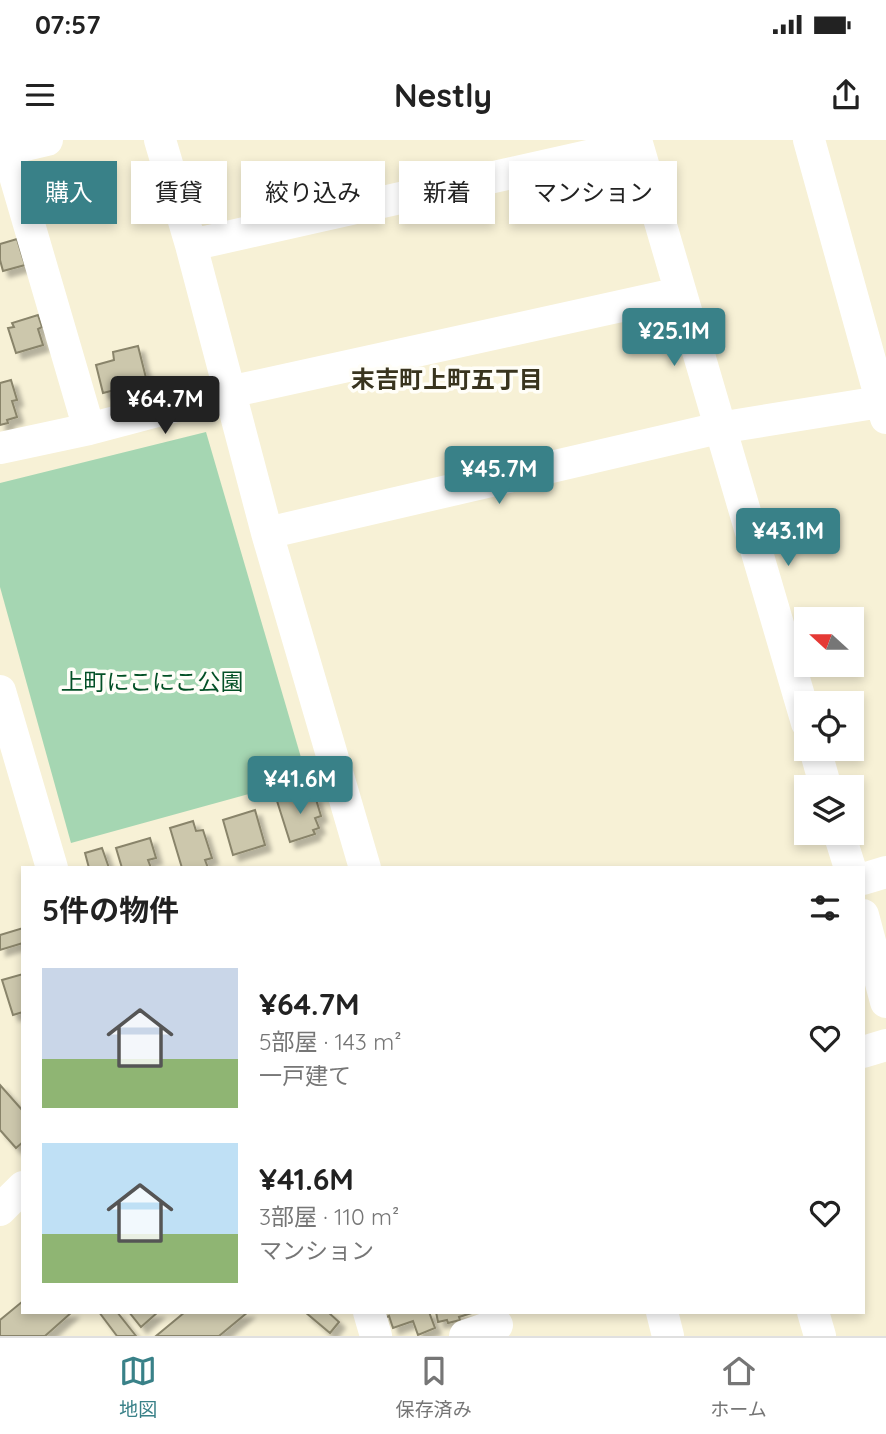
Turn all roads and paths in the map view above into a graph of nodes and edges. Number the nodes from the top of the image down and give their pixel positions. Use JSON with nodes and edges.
{"nodes":[{"id":1,"x":47,"y":140,"type":"edge"},
{"id":2,"x":160,"y":140,"type":"edge"},
{"id":3,"x":809,"y":140,"type":"edge"},
{"id":4,"x":637,"y":143,"type":"edge"},
{"id":5,"x":4,"y":150,"type":"edge"},
{"id":6,"x":191,"y":245,"type":"junction"},
{"id":7,"x":680,"y":293,"type":"junction"},
{"id":8,"x":229,"y":392,"type":"junction"},
{"id":9,"x":885,"y":408,"type":"edge"},
{"id":10,"x":719,"y":428,"type":"junction"},
{"id":11,"x":89,"y":429,"type":"junction"},
{"id":12,"x":0,"y":448,"type":"edge"},
{"id":13,"x":267,"y":533,"type":"junction"},
{"id":14,"x":0,"y":691,"type":"edge"},
{"id":15,"x":797,"y":691,"type":"edge"},
{"id":16,"x":12,"y":776,"type":"edge"},
{"id":17,"x":843,"y":845,"type":"edge"},
{"id":18,"x":51,"y":866,"type":"edge"},
{"id":19,"x":364,"y":866,"type":"edge"},
{"id":20,"x":849,"y":866,"type":"edge"},
{"id":21,"x":886,"y":872,"type":"edge"},
{"id":22,"x":865,"y":878,"type":"edge"},
{"id":23,"x":865,"y":923,"type":"edge"},
{"id":24,"x":886,"y":1002,"type":"edge"},
{"id":25,"x":886,"y":1045,"type":"edge"},
{"id":26,"x":865,"y":1051,"type":"edge"},
{"id":27,"x":21,"y":1189,"type":"edge"},
{"id":28,"x":0,"y":1210,"type":"edge"},
{"id":29,"x":370,"y":1314,"type":"edge"},
{"id":30,"x":662,"y":1314,"type":"edge"},
{"id":31,"x":814,"y":1314,"type":"edge"},
{"id":32,"x":497,"y":1324,"type":"edge"},
{"id":33,"x":376,"y":1336,"type":"edge"},
{"id":34,"x":465,"y":1336,"type":"edge"},
{"id":35,"x":668,"y":1336,"type":"edge"},
{"id":36,"x":820,"y":1336,"type":"edge"}],
"edges":[{"from":1,"to":5,"type":"street"},
{"from":2,"to":6,"type":"street"},
{"from":3,"to":9,"type":"street"},
{"from":4,"to":6,"type":"street"},
{"from":4,"to":7,"type":"street"},
{"from":5,"to":11,"type":"street"},
{"from":6,"to":8,"type":"street"},
{"from":7,"to":8,"type":"street"},
{"from":7,"to":10,"type":"street"},
{"from":8,"to":11,"type":"street"},
{"from":8,"to":13,"type":"street"},
{"from":9,"to":10,"type":"street"},
{"from":10,"to":13,"type":"street"},
{"from":10,"to":15,"type":"street"},
{"from":11,"to":12,"type":"street"},
{"from":13,"to":19,"type":"street"},
{"from":14,"to":16,"type":"street"},
{"from":16,"to":18,"type":"street"},
{"from":17,"to":20,"type":"street"},
{"from":21,"to":22,"type":"street"},
{"from":23,"to":24,"type":"street"},
{"from":25,"to":26,"type":"street"},
{"from":27,"to":28,"type":"street"},
{"from":29,"to":33,"type":"street"},
{"from":30,"to":35,"type":"street"},
{"from":31,"to":36,"type":"street"},
{"from":32,"to":34,"type":"street"}]}
